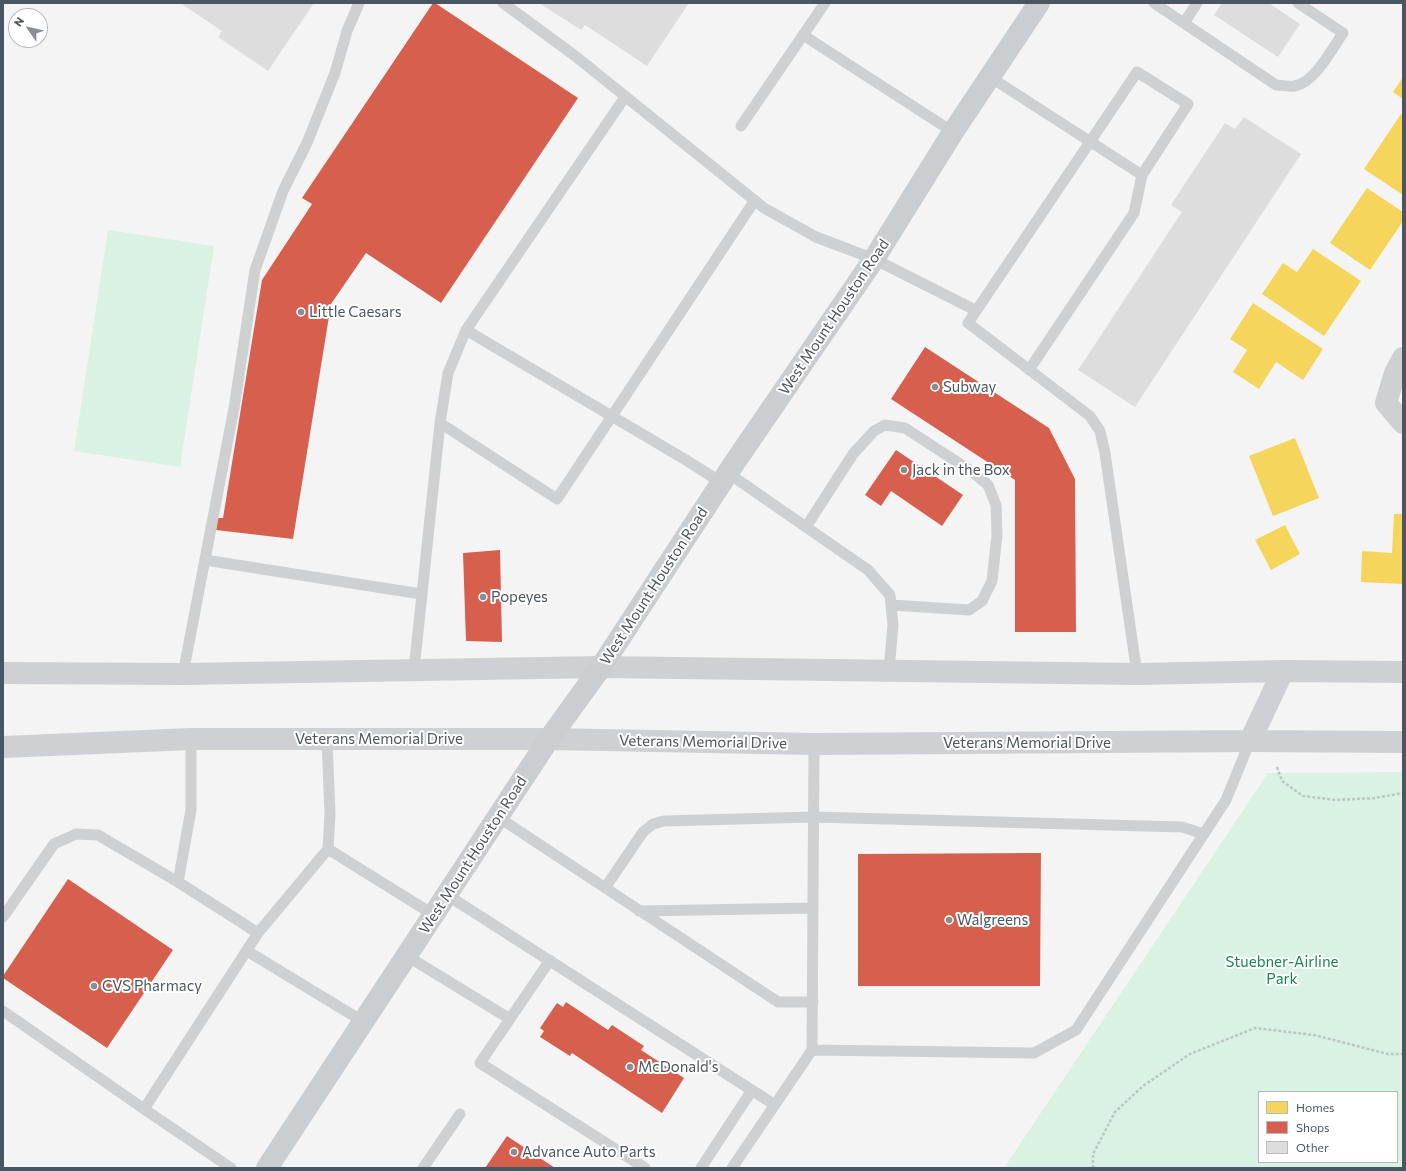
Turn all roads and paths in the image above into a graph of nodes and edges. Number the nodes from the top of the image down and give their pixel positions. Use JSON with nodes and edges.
{"nodes":[{"id":1,"x":359,"y":3,"type":"edge"},
{"id":2,"x":504,"y":3,"type":"edge"},
{"id":3,"x":825,"y":3,"type":"edge"},
{"id":4,"x":1039,"y":3,"type":"edge"},
{"id":5,"x":1154,"y":3,"type":"edge"},
{"id":6,"x":1197,"y":3,"type":"edge"},
{"id":7,"x":1298,"y":3,"type":"edge"},
{"id":8,"x":1184,"y":23,"type":"junction"},
{"id":9,"x":803,"y":35,"type":"junction"},
{"id":10,"x":990,"y":77,"type":"junction"},
{"id":11,"x":625,"y":97,"type":"junction"},
{"id":12,"x":741,"y":126,"type":"dead end"},
{"id":13,"x":953,"y":132,"type":"junction"},
{"id":14,"x":1090,"y":141,"type":"junction"},
{"id":15,"x":1142,"y":175,"type":"junction"},
{"id":16,"x":755,"y":200,"type":"junction"},
{"id":17,"x":874,"y":259,"type":"junction"},
{"id":18,"x":975,"y":310,"type":"junction"},
{"id":19,"x":466,"y":330,"type":"junction"},
{"id":20,"x":1403,"y":358,"type":"edge"},
{"id":21,"x":1029,"y":370,"type":"junction"},
{"id":22,"x":613,"y":416,"type":"junction"},
{"id":23,"x":440,"y":423,"type":"junction"},
{"id":24,"x":1403,"y":423,"type":"edge"},
{"id":25,"x":725,"y":478,"type":"junction"},
{"id":26,"x":806,"y":527,"type":"junction"},
{"id":27,"x":205,"y":560,"type":"junction"},
{"id":28,"x":421,"y":594,"type":"junction"},
{"id":29,"x":891,"y":605,"type":"junction"},
{"id":30,"x":601,"y":667,"type":"junction"},
{"id":31,"x":414,"y":670,"type":"junction"},
{"id":32,"x":889,"y":670,"type":"junction"},
{"id":33,"x":1283,"y":671,"type":"junction"},
{"id":34,"x":1403,"y":672,"type":"edge"},
{"id":35,"x":3,"y":673,"type":"edge"},
{"id":36,"x":184,"y":674,"type":"junction"},
{"id":37,"x":1137,"y":674,"type":"junction"},
{"id":38,"x":191,"y":739,"type":"junction"},
{"id":39,"x":327,"y":740,"type":"junction"},
{"id":40,"x":549,"y":740,"type":"junction"},
{"id":41,"x":1250,"y":741,"type":"junction"},
{"id":42,"x":1403,"y":742,"type":"edge"},
{"id":43,"x":814,"y":744,"type":"junction"},
{"id":44,"x":3,"y":747,"type":"edge"},
{"id":45,"x":1241,"y":764,"type":"junction"},
{"id":46,"x":1403,"y":793,"type":"edge"},
{"id":47,"x":498,"y":817,"type":"junction"},
{"id":48,"x":814,"y":817,"type":"junction"},
{"id":49,"x":1204,"y":834,"type":"junction"},
{"id":50,"x":328,"y":849,"type":"junction"},
{"id":51,"x":178,"y":882,"type":"junction"},
{"id":52,"x":605,"y":888,"type":"junction"},
{"id":53,"x":447,"y":895,"type":"junction"},
{"id":54,"x":813,"y":908,"type":"junction"},
{"id":55,"x":639,"y":911,"type":"junction"},
{"id":56,"x":434,"y":915,"type":"junction"},
{"id":57,"x":3,"y":917,"type":"edge"},
{"id":58,"x":258,"y":933,"type":"junction"},
{"id":59,"x":247,"y":951,"type":"junction"},
{"id":60,"x":407,"y":956,"type":"junction"},
{"id":61,"x":550,"y":960,"type":"junction"},
{"id":62,"x":813,"y":1002,"type":"junction"},
{"id":63,"x":3,"y":1011,"type":"edge"},
{"id":64,"x":510,"y":1019,"type":"junction"},
{"id":65,"x":364,"y":1022,"type":"junction"},
{"id":66,"x":812,"y":1050,"type":"junction"},
{"id":67,"x":1403,"y":1054,"type":"edge"},
{"id":68,"x":752,"y":1090,"type":"junction"},
{"id":69,"x":775,"y":1105,"type":"junction"},
{"id":70,"x":144,"y":1109,"type":"junction"},
{"id":71,"x":460,"y":1114,"type":"dead end"},
{"id":72,"x":231,"y":1168,"type":"edge"},
{"id":73,"x":267,"y":1168,"type":"edge"},
{"id":74,"x":423,"y":1168,"type":"edge"},
{"id":75,"x":645,"y":1168,"type":"edge"},
{"id":76,"x":701,"y":1168,"type":"edge"},
{"id":77,"x":732,"y":1168,"type":"edge"},
{"id":78,"x":1093,"y":1168,"type":"edge"}],
"edges":[{"from":1,"to":27,"type":"lane"},
{"from":2,"to":11,"type":"lane"},
{"from":3,"to":9,"type":"lane"},
{"from":4,"to":10,"type":"main road","name":"West Mount Houston Road"},
{"from":5,"to":8,"type":"lane"},
{"from":6,"to":8,"type":"lane"},
{"from":7,"to":8,"type":"lane"},
{"from":9,"to":12,"type":"lane"},
{"from":9,"to":13,"type":"lane"},
{"from":10,"to":13,"type":"main road","name":"West Mount Houston Road"},
{"from":10,"to":14,"type":"lane"},
{"from":11,"to":16,"type":"lane"},
{"from":11,"to":19,"type":"lane"},
{"from":13,"to":17,"type":"main road","name":"West Mount Houston Road"},
{"from":14,"to":15,"type":"lane"},
{"from":14,"to":15,"type":"lane"},
{"from":14,"to":18,"type":"lane"},
{"from":15,"to":21,"type":"lane"},
{"from":16,"to":17,"type":"lane"},
{"from":16,"to":22,"type":"lane"},
{"from":17,"to":18,"type":"lane"},
{"from":17,"to":25,"type":"main road","name":"West Mount Houston Road"},
{"from":18,"to":21,"type":"lane"},
{"from":19,"to":22,"type":"lane"},
{"from":19,"to":23,"type":"lane"},
{"from":20,"to":24,"type":"street"},
{"from":21,"to":37,"type":"lane"},
{"from":22,"to":23,"type":"lane"},
{"from":22,"to":25,"type":"lane"},
{"from":23,"to":28,"type":"lane"},
{"from":25,"to":26,"type":"lane"},
{"from":25,"to":30,"type":"main road","name":"West Mount Houston Road"},
{"from":26,"to":29,"type":"lane"},
{"from":26,"to":29,"type":"lane"},
{"from":27,"to":28,"type":"lane"},
{"from":27,"to":36,"type":"lane"},
{"from":28,"to":31,"type":"lane"},
{"from":29,"to":32,"type":"lane"},
{"from":30,"to":31,"type":"main road"},
{"from":30,"to":32,"type":"main road"},
{"from":30,"to":40,"type":"main road","name":"West Mount Houston Road"},
{"from":31,"to":36,"type":"main road"},
{"from":32,"to":37,"type":"main road"},
{"from":33,"to":34,"type":"main road"},
{"from":33,"to":37,"type":"main road"},
{"from":33,"to":41,"type":"main road"},
{"from":35,"to":36,"type":"main road"},
{"from":38,"to":39,"type":"main road","name":"Veterans Memorial Drive"},
{"from":38,"to":44,"type":"main road","name":"Veterans Memorial Drive"},
{"from":38,"to":51,"type":"lane"},
{"from":39,"to":40,"type":"main road","name":"Veterans Memorial Drive"},
{"from":39,"to":50,"type":"lane"},
{"from":40,"to":43,"type":"main road","name":"Veterans Memorial Drive"},
{"from":40,"to":47,"type":"main road","name":"West Mount Houston Road"},
{"from":41,"to":42,"type":"main road","name":"Veterans Memorial Drive"},
{"from":41,"to":43,"type":"main road","name":"Veterans Memorial Drive"},
{"from":41,"to":45,"type":"lane"},
{"from":43,"to":48,"type":"lane"},
{"from":45,"to":46,"type":"path"},
{"from":45,"to":49,"type":"lane"},
{"from":47,"to":52,"type":"lane"},
{"from":47,"to":53,"type":"main road","name":"West Mount Houston Road"},
{"from":48,"to":49,"type":"lane"},
{"from":48,"to":52,"type":"lane"},
{"from":48,"to":54,"type":"lane"},
{"from":49,"to":66,"type":"lane"},
{"from":50,"to":56,"type":"lane"},
{"from":50,"to":58,"type":"lane"},
{"from":51,"to":57,"type":"lane"},
{"from":51,"to":58,"type":"lane"},
{"from":52,"to":55,"type":"lane"},
{"from":53,"to":56,"type":"main road","name":"West Mount Houston Road"},
{"from":53,"to":61,"type":"lane"},
{"from":54,"to":55,"type":"lane"},
{"from":54,"to":62,"type":"lane"},
{"from":55,"to":62,"type":"lane"},
{"from":56,"to":60,"type":"main road","name":"West Mount Houston Road"},
{"from":58,"to":59,"type":"lane"},
{"from":59,"to":65,"type":"lane"},
{"from":59,"to":70,"type":"lane"},
{"from":60,"to":64,"type":"lane"},
{"from":60,"to":65,"type":"main road","name":"West Mount Houston Road"},
{"from":61,"to":64,"type":"lane"},
{"from":61,"to":68,"type":"lane"},
{"from":62,"to":66,"type":"lane"},
{"from":63,"to":70,"type":"lane"},
{"from":64,"to":75,"type":"lane"},
{"from":65,"to":73,"type":"main road","name":"West Mount Houston Road"},
{"from":66,"to":69,"type":"lane"},
{"from":67,"to":78,"type":"path"},
{"from":68,"to":69,"type":"lane"},
{"from":68,"to":76,"type":"lane"},
{"from":69,"to":77,"type":"lane"},
{"from":70,"to":72,"type":"lane"},
{"from":71,"to":74,"type":"lane"}]}
